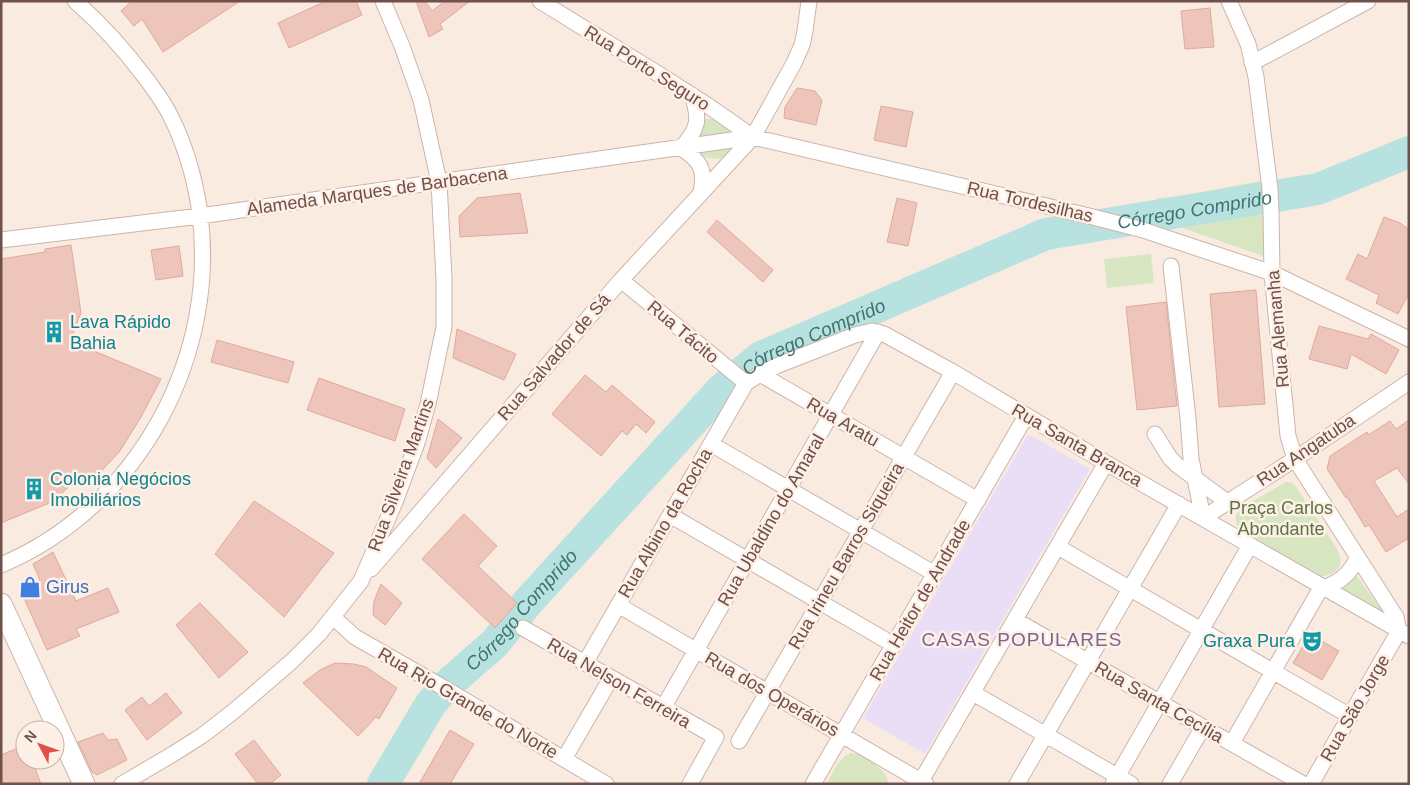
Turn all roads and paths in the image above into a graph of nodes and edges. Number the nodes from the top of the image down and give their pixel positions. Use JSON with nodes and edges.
{"nodes":[{"id":1,"x":75,"y":1,"type":"edge"},
{"id":2,"x":383,"y":1,"type":"edge"},
{"id":3,"x":540,"y":1,"type":"edge"},
{"id":4,"x":810,"y":1,"type":"edge"},
{"id":5,"x":1229,"y":1,"type":"edge"},
{"id":6,"x":1368,"y":1,"type":"edge"},
{"id":7,"x":1252,"y":63,"type":"junction"},
{"id":8,"x":692,"y":95,"type":"junction"},
{"id":9,"x":752,"y":137,"type":"junction"},
{"id":10,"x":681,"y":148,"type":"junction"},
{"id":11,"x":439,"y":182,"type":"junction"},
{"id":12,"x":701,"y":192,"type":"junction"},
{"id":13,"x":200,"y":216,"type":"junction"},
{"id":14,"x":1,"y":240,"type":"edge"},
{"id":15,"x":1171,"y":266,"type":"dead end"},
{"id":16,"x":1272,"y":273,"type":"junction"},
{"id":17,"x":620,"y":280,"type":"junction"},
{"id":18,"x":878,"y":332,"type":"junction"},
{"id":19,"x":1409,"y":339,"type":"edge"},
{"id":20,"x":952,"y":372,"type":"junction"},
{"id":21,"x":760,"y":374,"type":"junction"},
{"id":22,"x":740,"y":379,"type":"junction"},
{"id":23,"x":1409,"y":382,"type":"edge"},
{"id":24,"x":831,"y":415,"type":"junction"},
{"id":25,"x":1026,"y":416,"type":"junction"},
{"id":26,"x":1155,"y":434,"type":"dead end"},
{"id":27,"x":711,"y":444,"type":"junction"},
{"id":28,"x":903,"y":457,"type":"junction"},
{"id":29,"x":1295,"y":459,"type":"junction"},
{"id":30,"x":1106,"y":463,"type":"junction"},
{"id":31,"x":1195,"y":478,"type":"junction"},
{"id":32,"x":788,"y":489,"type":"junction"},
{"id":33,"x":978,"y":500,"type":"junction"},
{"id":34,"x":1227,"y":502,"type":"junction"},
{"id":35,"x":1179,"y":504,"type":"junction"},
{"id":36,"x":670,"y":515,"type":"junction"},
{"id":37,"x":1203,"y":518,"type":"junction"},
{"id":38,"x":861,"y":531,"type":"junction"},
{"id":39,"x":1250,"y":545,"type":"junction"},
{"id":40,"x":1058,"y":547,"type":"junction"},
{"id":41,"x":1357,"y":557,"type":"junction"},
{"id":42,"x":748,"y":560,"type":"junction"},
{"id":43,"x":1,"y":565,"type":"edge"},
{"id":44,"x":935,"y":574,"type":"junction"},
{"id":45,"x":361,"y":581,"type":"junction"},
{"id":46,"x":1323,"y":587,"type":"junction"},
{"id":47,"x":1130,"y":589,"type":"junction"},
{"id":48,"x":819,"y":602,"type":"junction"},
{"id":49,"x":1,"y":604,"type":"edge"},
{"id":50,"x":618,"y":605,"type":"junction"},
{"id":51,"x":333,"y":617,"type":"junction"},
{"id":52,"x":1015,"y":620,"type":"junction"},
{"id":53,"x":523,"y":628,"type":"dead end"},
{"id":54,"x":1201,"y":630,"type":"junction"},
{"id":55,"x":1404,"y":634,"type":"edge"},
{"id":56,"x":894,"y":645,"type":"junction"},
{"id":57,"x":696,"y":650,"type":"junction"},
{"id":58,"x":1088,"y":662,"type":"junction"},
{"id":59,"x":584,"y":663,"type":"junction"},
{"id":60,"x":1273,"y":672,"type":"junction"},
{"id":61,"x":611,"y":678,"type":"junction"},
{"id":62,"x":767,"y":692,"type":"junction"},
{"id":63,"x":973,"y":693,"type":"junction"},
{"id":64,"x":1160,"y":702,"type":"junction"},
{"id":65,"x":663,"y":708,"type":"junction"},
{"id":66,"x":1350,"y":716,"type":"junction"},
{"id":67,"x":1203,"y":727,"type":"junction"},
{"id":68,"x":842,"y":735,"type":"junction"},
{"id":69,"x":1046,"y":735,"type":"junction"},
{"id":70,"x":739,"y":741,"type":"dead end"},
{"id":71,"x":1232,"y":743,"type":"junction"},
{"id":72,"x":564,"y":759,"type":"junction"},
{"id":73,"x":915,"y":780,"type":"edge"},
{"id":74,"x":1115,"y":780,"type":"edge"},
{"id":75,"x":84,"y":784,"type":"edge"},
{"id":76,"x":122,"y":784,"type":"edge"},
{"id":77,"x":606,"y":784,"type":"edge"},
{"id":78,"x":690,"y":784,"type":"edge"},
{"id":79,"x":813,"y":784,"type":"edge"},
{"id":80,"x":1017,"y":784,"type":"edge"},
{"id":81,"x":1131,"y":784,"type":"edge"},
{"id":82,"x":1170,"y":784,"type":"edge"},
{"id":83,"x":1303,"y":784,"type":"edge"},
{"id":84,"x":1311,"y":784,"type":"edge"}],
"edges":[{"from":1,"to":13,"type":"street"},
{"from":2,"to":11,"type":"street","name":"Rua Silveira Martins"},
{"from":3,"to":8,"type":"street","name":"Rua Porto Seguro"},
{"from":4,"to":9,"type":"street","name":"Rua Salvador de Sá"},
{"from":5,"to":7,"type":"street","name":"Rua Alemanha"},
{"from":6,"to":7,"type":"street"},
{"from":7,"to":16,"type":"street","name":"Rua Alemanha"},
{"from":8,"to":9,"type":"street","name":"Rua Porto Seguro"},
{"from":8,"to":10,"type":"street"},
{"from":9,"to":10,"type":"street","name":"Alameda Marques de Barbacena"},
{"from":9,"to":12,"type":"street","name":"Rua Salvador de Sá"},
{"from":9,"to":16,"type":"street","name":"Rua Tordesilhas"},
{"from":10,"to":11,"type":"street","name":"Alameda Marques de Barbacena"},
{"from":10,"to":12,"type":"street"},
{"from":11,"to":13,"type":"street","name":"Alameda Marques de Barbacena"},
{"from":11,"to":45,"type":"street","name":"Rua Silveira Martins"},
{"from":12,"to":17,"type":"street","name":"Rua Salvador de Sá"},
{"from":13,"to":14,"type":"street","name":"Alameda Marques de Barbacena"},
{"from":13,"to":43,"type":"street"},
{"from":15,"to":31,"type":"street"},
{"from":16,"to":19,"type":"street","name":"Rua Tordesilhas"},
{"from":16,"to":29,"type":"street","name":"Rua Alemanha"},
{"from":17,"to":22,"type":"street","name":"Rua Tácito"},
{"from":17,"to":45,"type":"street","name":"Rua Salvador de Sá"},
{"from":18,"to":20,"type":"street","name":"Rua Santa Branca"},
{"from":18,"to":21,"type":"street"},
{"from":18,"to":24,"type":"street","name":"Rua Ubaldino do Amaral"},
{"from":20,"to":25,"type":"street","name":"Rua Santa Branca"},
{"from":20,"to":28,"type":"street","name":"Rua Irineu Barros Siqueira"},
{"from":21,"to":22,"type":"street"},
{"from":21,"to":24,"type":"street","name":"Rua Aratu"},
{"from":22,"to":27,"type":"street","name":"Rua Albino da Rocha"},
{"from":23,"to":29,"type":"street","name":"Rua Angatuba"},
{"from":24,"to":28,"type":"street","name":"Rua Aratu"},
{"from":24,"to":32,"type":"street","name":"Rua Ubaldino do Amaral"},
{"from":25,"to":30,"type":"street","name":"Rua Santa Branca"},
{"from":25,"to":33,"type":"street","name":"Rua Heitor de Andrade"},
{"from":26,"to":31,"type":"street"},
{"from":27,"to":32,"type":"street"},
{"from":27,"to":36,"type":"street","name":"Rua Albino da Rocha"},
{"from":28,"to":33,"type":"street","name":"Rua Aratu"},
{"from":28,"to":38,"type":"street","name":"Rua Irineu Barros Siqueira"},
{"from":29,"to":34,"type":"street","name":"Rua Angatuba"},
{"from":29,"to":41,"type":"street","name":"Rua Alemanha"},
{"from":30,"to":35,"type":"street","name":"Rua Santa Branca"},
{"from":30,"to":40,"type":"street"},
{"from":31,"to":34,"type":"street"},
{"from":31,"to":37,"type":"street"},
{"from":32,"to":38,"type":"street"},
{"from":32,"to":42,"type":"street","name":"Rua Ubaldino do Amaral"},
{"from":33,"to":44,"type":"street","name":"Rua Heitor de Andrade"},
{"from":34,"to":37,"type":"street","name":"Rua Angatuba"},
{"from":35,"to":37,"type":"street","name":"Rua Santa Branca"},
{"from":35,"to":47,"type":"street"},
{"from":36,"to":42,"type":"street"},
{"from":36,"to":50,"type":"street","name":"Rua Albino da Rocha"},
{"from":37,"to":39,"type":"street","name":"Rua Santa Branca"},
{"from":38,"to":44,"type":"street"},
{"from":38,"to":48,"type":"street","name":"Rua Irineu Barros Siqueira"},
{"from":39,"to":46,"type":"street","name":"Rua Santa Branca"},
{"from":39,"to":54,"type":"street"},
{"from":40,"to":47,"type":"street"},
{"from":40,"to":52,"type":"street"},
{"from":41,"to":46,"type":"street"},
{"from":41,"to":55,"type":"street","name":"Rua Alemanha"},
{"from":42,"to":48,"type":"street"},
{"from":42,"to":57,"type":"street","name":"Rua Ubaldino do Amaral"},
{"from":44,"to":56,"type":"street","name":"Rua Heitor de Andrade"},
{"from":45,"to":51,"type":"street","name":"Rua Silveira Martins"},
{"from":46,"to":55,"type":"street","name":"Rua Santa Branca"},
{"from":46,"to":60,"type":"street"},
{"from":47,"to":54,"type":"street"},
{"from":47,"to":58,"type":"street"},
{"from":48,"to":56,"type":"street"},
{"from":48,"to":62,"type":"street","name":"Rua Irineu Barros Siqueira"},
{"from":49,"to":75,"type":"main road"},
{"from":50,"to":57,"type":"street","name":"Rua dos Operários"},
{"from":50,"to":59,"type":"street","name":"Rua Albino da Rocha"},
{"from":51,"to":72,"type":"street","name":"Rua Rio Grande do Norte"},
{"from":51,"to":76,"type":"street","name":"Rua Silveira Martins"},
{"from":52,"to":58,"type":"street","name":"Rua Santa Cecília"},
{"from":52,"to":63,"type":"street"},
{"from":53,"to":59,"type":"street","name":"Rua Nelson Ferreira"},
{"from":54,"to":60,"type":"street"},
{"from":54,"to":64,"type":"street"},
{"from":55,"to":66,"type":"street","name":"Rua São Jorge"},
{"from":56,"to":68,"type":"street","name":"Rua Heitor de Andrade"},
{"from":57,"to":62,"type":"street","name":"Rua dos Operários"},
{"from":57,"to":65,"type":"street","name":"Rua Ubaldino do Amaral"},
{"from":58,"to":64,"type":"street","name":"Rua Santa Cecília"},
{"from":58,"to":69,"type":"street"},
{"from":59,"to":61,"type":"street","name":"Rua Nelson Ferreira"},
{"from":60,"to":66,"type":"street"},
{"from":60,"to":71,"type":"street"},
{"from":61,"to":65,"type":"street","name":"Rua Nelson Ferreira"},
{"from":61,"to":72,"type":"street"},
{"from":62,"to":68,"type":"street","name":"Rua dos Operários"},
{"from":62,"to":70,"type":"street","name":"Rua Irineu Barros Siqueira"},
{"from":63,"to":69,"type":"street"},
{"from":63,"to":73,"type":"street"},
{"from":64,"to":67,"type":"street","name":"Rua Santa Cecília"},
{"from":64,"to":74,"type":"street"},
{"from":65,"to":78,"type":"street","name":"Rua Nelson Ferreira"},
{"from":66,"to":84,"type":"street","name":"Rua São Jorge"},
{"from":67,"to":71,"type":"street","name":"Rua Santa Cecília"},
{"from":67,"to":82,"type":"street"},
{"from":68,"to":73,"type":"street","name":"Rua dos Operários"},
{"from":68,"to":79,"type":"street","name":"Rua Heitor de Andrade"},
{"from":69,"to":74,"type":"street"},
{"from":69,"to":80,"type":"street"},
{"from":71,"to":83,"type":"street","name":"Rua Santa Cecília"},
{"from":72,"to":77,"type":"street","name":"Rua Rio Grande do Norte"},
{"from":74,"to":81,"type":"street"}]}
